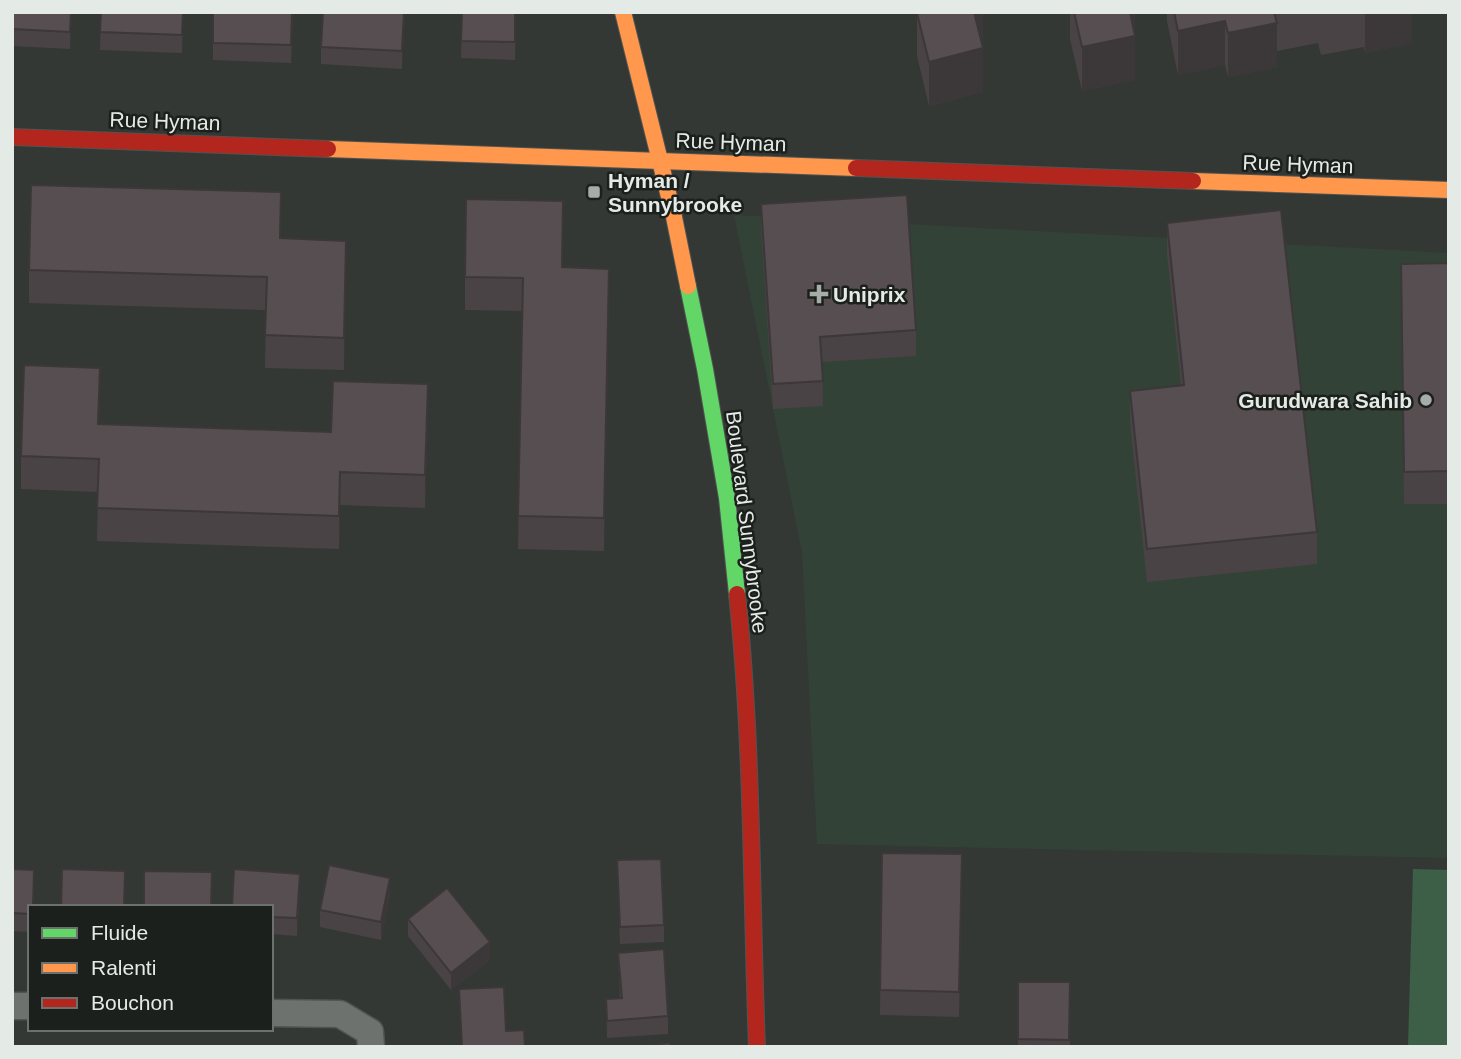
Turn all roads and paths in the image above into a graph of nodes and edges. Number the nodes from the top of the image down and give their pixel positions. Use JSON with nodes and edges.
{"nodes":[{"id":1,"x":623,"y":12,"type":"edge"},
{"id":2,"x":12,"y":137,"type":"edge"},
{"id":3,"x":659,"y":161,"type":"junction"},
{"id":4,"x":1449,"y":190,"type":"edge"},
{"id":5,"x":273,"y":1013,"type":"edge"},
{"id":6,"x":371,"y":1047,"type":"edge"},
{"id":7,"x":757,"y":1047,"type":"edge"}],
"edges":[{"from":1,"to":3,"type":"street","name":"Boulevard Sunnybrooke"},
{"from":2,"to":3,"type":"street","name":"Rue Hyman"},
{"from":3,"to":4,"type":"street","name":"Rue Hyman"},
{"from":3,"to":7,"type":"street","name":"Boulevard Sunnybrooke"},
{"from":5,"to":6,"type":"street"}]}
